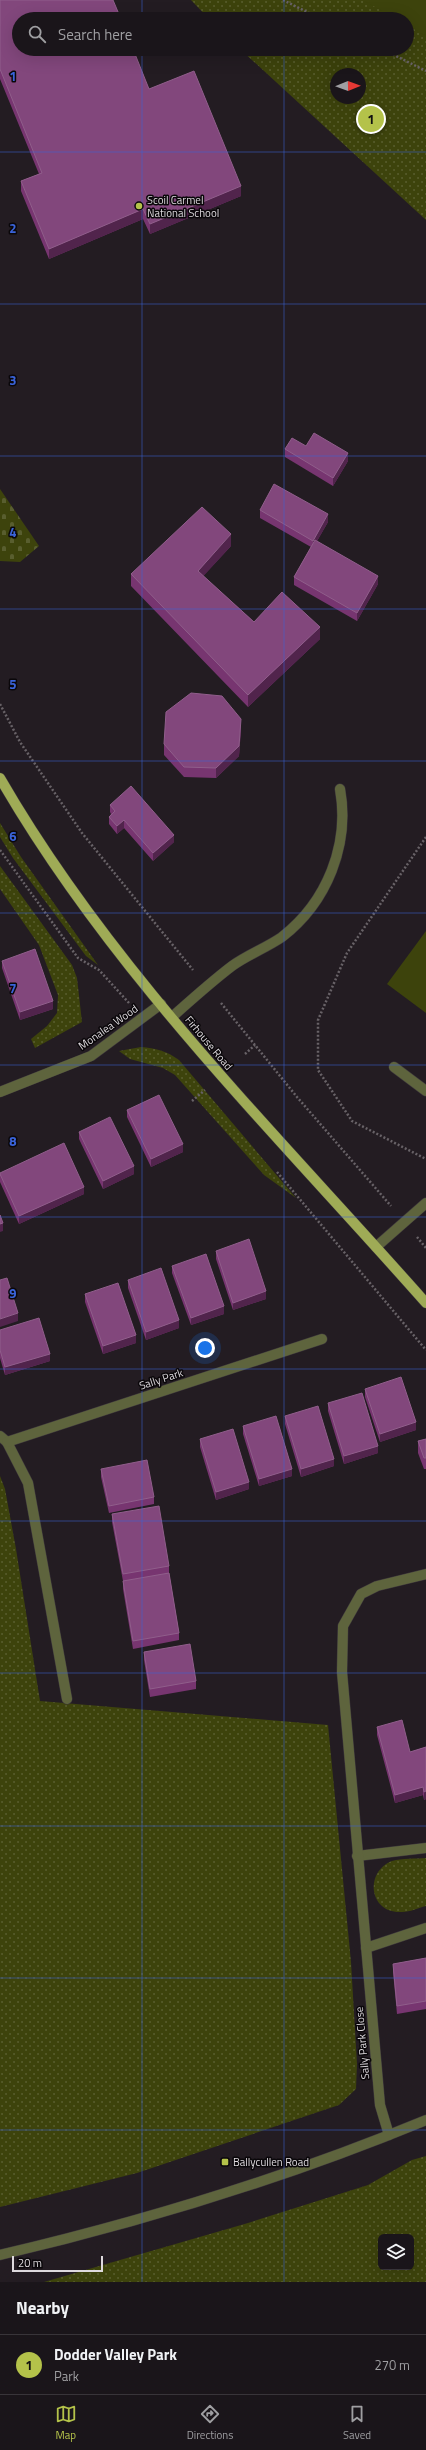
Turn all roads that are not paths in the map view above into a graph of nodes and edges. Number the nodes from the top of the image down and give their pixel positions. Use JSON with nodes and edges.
{"nodes":[{"id":1,"x":0,"y":778,"type":"edge"},
{"id":2,"x":340,"y":789,"type":"dead end"},
{"id":3,"x":161,"y":1004,"type":"junction"},
{"id":4,"x":172,"y":1017,"type":"junction"},
{"id":5,"x":394,"y":1067,"type":"dead end"},
{"id":6,"x":426,"y":1091,"type":"edge"},
{"id":7,"x":0,"y":1092,"type":"edge"},
{"id":8,"x":426,"y":1203,"type":"edge"},
{"id":9,"x":376,"y":1247,"type":"junction"},
{"id":10,"x":426,"y":1304,"type":"edge"},
{"id":11,"x":322,"y":1338,"type":"dead end"},
{"id":12,"x":4,"y":1439,"type":"edge"},
{"id":13,"x":426,"y":1574,"type":"edge"},
{"id":14,"x":67,"y":1699,"type":"dead end"},
{"id":15,"x":426,"y":1848,"type":"edge"},
{"id":16,"x":357,"y":1856,"type":"junction"},
{"id":17,"x":426,"y":1928,"type":"edge"},
{"id":18,"x":366,"y":1948,"type":"junction"},
{"id":19,"x":426,"y":2120,"type":"edge"},
{"id":20,"x":389,"y":2135,"type":"junction"},
{"id":21,"x":0,"y":2255,"type":"edge"}],
"edges":[{"from":1,"to":3,"type":"main road","name":"Firhouse Road"},
{"from":2,"to":4,"type":"street"},
{"from":3,"to":4,"type":"main road","name":"Firhouse Road"},
{"from":3,"to":7,"type":"street","name":"Monalea Wood"},
{"from":4,"to":9,"type":"main road","name":"Firhouse Road"},
{"from":5,"to":6,"type":"street"},
{"from":8,"to":9,"type":"street"},
{"from":9,"to":10,"type":"main road","name":"Firhouse Road"},
{"from":11,"to":12,"type":"street","name":"Sally Park"},
{"from":12,"to":14,"type":"street","name":"Sally Park"},
{"from":13,"to":16,"type":"street","name":"Sally Park Close"},
{"from":15,"to":16,"type":"street"},
{"from":16,"to":18,"type":"street","name":"Sally Park Close"},
{"from":17,"to":18,"type":"street"},
{"from":18,"to":20,"type":"street","name":"Sally Park Close"},
{"from":19,"to":20,"type":"street"},
{"from":20,"to":21,"type":"street"}]}
